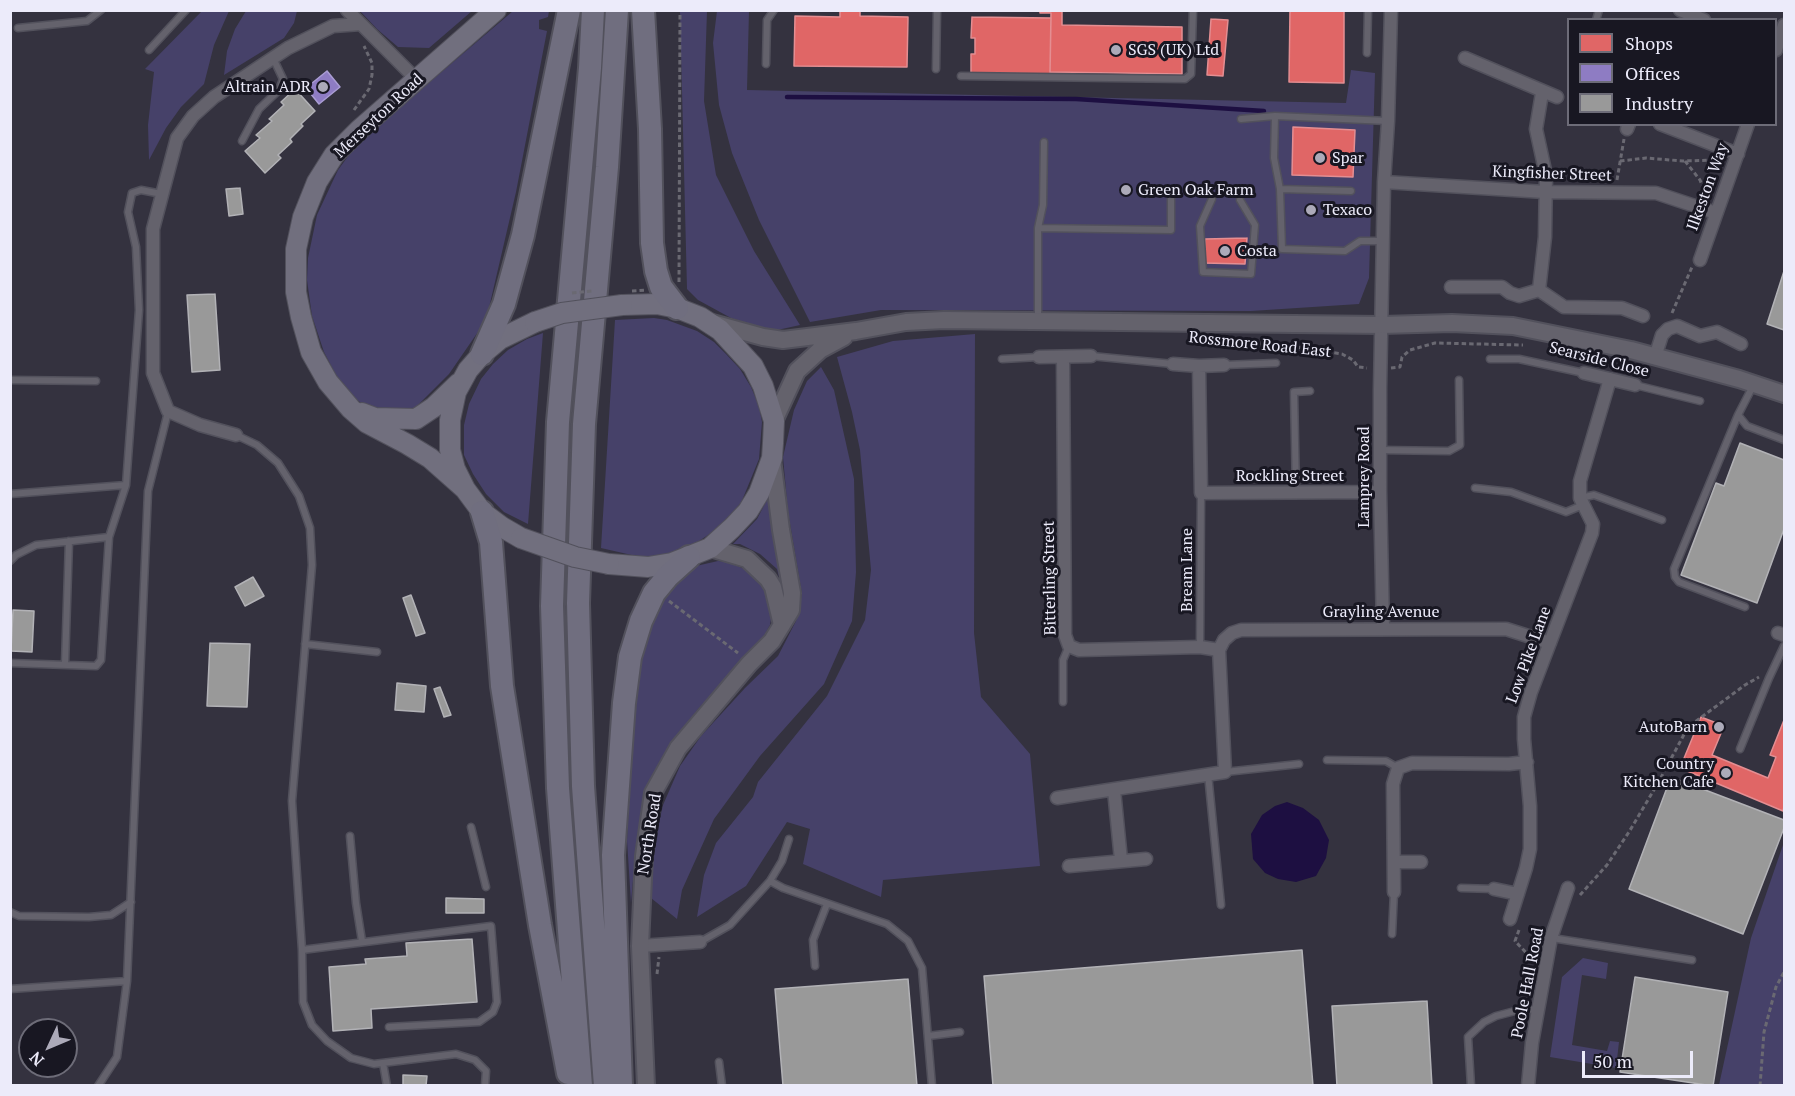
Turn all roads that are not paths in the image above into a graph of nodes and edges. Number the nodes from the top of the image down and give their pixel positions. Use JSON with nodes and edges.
{"nodes":[{"id":1,"x":101,"y":10,"type":"edge"},
{"id":2,"x":186,"y":10,"type":"edge"},
{"id":3,"x":347,"y":10,"type":"edge"},
{"id":4,"x":496,"y":10,"type":"edge"},
{"id":5,"x":569,"y":10,"type":"edge"},
{"id":6,"x":593,"y":10,"type":"edge"},
{"id":7,"x":617,"y":10,"type":"edge"},
{"id":8,"x":643,"y":10,"type":"edge"},
{"id":9,"x":774,"y":10,"type":"edge"},
{"id":10,"x":937,"y":10,"type":"edge"},
{"id":11,"x":1193,"y":10,"type":"edge"},
{"id":12,"x":1368,"y":10,"type":"edge"},
{"id":13,"x":1391,"y":10,"type":"edge"},
{"id":14,"x":1680,"y":10,"type":"edge"},
{"id":15,"x":1699,"y":18,"type":"edge"},
{"id":16,"x":361,"y":24,"type":"junction"},
{"id":17,"x":1785,"y":25,"type":"edge"},
{"id":18,"x":18,"y":28,"type":"dead end"},
{"id":19,"x":1777,"y":45,"type":"edge"},
{"id":20,"x":149,"y":50,"type":"dead end"},
{"id":21,"x":1367,"y":53,"type":"dead end"},
{"id":22,"x":273,"y":58,"type":"junction"},
{"id":23,"x":1465,"y":58,"type":"dead end"},
{"id":24,"x":766,"y":64,"type":"dead end"},
{"id":25,"x":936,"y":69,"type":"dead end"},
{"id":26,"x":961,"y":76,"type":"dead end"},
{"id":27,"x":417,"y":80,"type":"junction"},
{"id":28,"x":1542,"y":93,"type":"junction"},
{"id":29,"x":1557,"y":97,"type":"dead end"},
{"id":30,"x":1275,"y":116,"type":"junction"},
{"id":31,"x":1241,"y":119,"type":"dead end"},
{"id":32,"x":1388,"y":121,"type":"junction"},
{"id":33,"x":1665,"y":126,"type":"edge"},
{"id":34,"x":1747,"y":126,"type":"edge"},
{"id":35,"x":242,"y":141,"type":"dead end"},
{"id":36,"x":1044,"y":142,"type":"dead end"},
{"id":37,"x":1738,"y":154,"type":"junction"},
{"id":38,"x":1384,"y":182,"type":"junction"},
{"id":39,"x":1280,"y":189,"type":"junction"},
{"id":40,"x":1171,"y":190,"type":"dead end"},
{"id":41,"x":1351,"y":191,"type":"dead end"},
{"id":42,"x":1545,"y":192,"type":"junction"},
{"id":43,"x":162,"y":194,"type":"junction"},
{"id":44,"x":1212,"y":199,"type":"dead end"},
{"id":45,"x":1240,"y":200,"type":"dead end"},
{"id":46,"x":1716,"y":213,"type":"junction"},
{"id":47,"x":1038,"y":228,"type":"junction"},
{"id":48,"x":1384,"y":241,"type":"junction"},
{"id":49,"x":1700,"y":260,"type":"road end"},
{"id":50,"x":1451,"y":287,"type":"dead end"},
{"id":51,"x":1539,"y":290,"type":"junction"},
{"id":52,"x":678,"y":298,"type":"junction"},
{"id":53,"x":1643,"y":316,"type":"dead end"},
{"id":54,"x":1038,"y":320,"type":"junction"},
{"id":55,"x":712,"y":323,"type":"junction"},
{"id":56,"x":1382,"y":325,"type":"junction"},
{"id":57,"x":838,"y":336,"type":"junction"},
{"id":58,"x":1742,"y":344,"type":"dead end"},
{"id":59,"x":482,"y":354,"type":"junction"},
{"id":60,"x":1091,"y":356,"type":"joint"},
{"id":61,"x":1040,"y":357,"type":"joint"},
{"id":62,"x":1063,"y":357,"type":"junction"},
{"id":63,"x":1655,"y":357,"type":"junction"},
{"id":64,"x":1002,"y":359,"type":"dead end"},
{"id":65,"x":1490,"y":359,"type":"dead end"},
{"id":66,"x":1276,"y":363,"type":"dead end"},
{"id":67,"x":1173,"y":364,"type":"joint"},
{"id":68,"x":1224,"y":365,"type":"joint"},
{"id":69,"x":1199,"y":366,"type":"junction"},
{"id":70,"x":1584,"y":373,"type":"joint"},
{"id":71,"x":10,"y":380,"type":"edge"},
{"id":72,"x":1459,"y":380,"type":"dead end"},
{"id":73,"x":1610,"y":380,"type":"junction"},
{"id":74,"x":96,"y":381,"type":"dead end"},
{"id":75,"x":462,"y":381,"type":"junction"},
{"id":76,"x":1754,"y":384,"type":"junction"},
{"id":77,"x":1635,"y":385,"type":"joint"},
{"id":78,"x":1310,"y":391,"type":"dead end"},
{"id":79,"x":1785,"y":394,"type":"edge"},
{"id":80,"x":1700,"y":401,"type":"dead end"},
{"id":81,"x":351,"y":409,"type":"junction"},
{"id":82,"x":168,"y":411,"type":"junction"},
{"id":83,"x":1738,"y":415,"type":"junction"},
{"id":84,"x":774,"y":421,"type":"junction"},
{"id":85,"x":236,"y":435,"type":"joint"},
{"id":86,"x":1785,"y":440,"type":"edge"},
{"id":87,"x":1380,"y":450,"type":"junction"},
{"id":88,"x":772,"y":458,"type":"junction"},
{"id":89,"x":126,"y":485,"type":"junction"},
{"id":90,"x":1474,"y":488,"type":"dead end"},
{"id":91,"x":465,"y":489,"type":"junction"},
{"id":92,"x":1380,"y":492,"type":"junction"},
{"id":93,"x":1201,"y":493,"type":"junction"},
{"id":94,"x":1296,"y":493,"type":"junction"},
{"id":95,"x":10,"y":494,"type":"edge"},
{"id":96,"x":1582,"y":501,"type":"junction"},
{"id":97,"x":482,"y":512,"type":"junction"},
{"id":98,"x":1662,"y":520,"type":"dead end"},
{"id":99,"x":109,"y":537,"type":"junction"},
{"id":100,"x":69,"y":541,"type":"junction"},
{"id":101,"x":710,"y":548,"type":"junction"},
{"id":102,"x":689,"y":557,"type":"junction"},
{"id":103,"x":10,"y":561,"type":"edge"},
{"id":104,"x":1745,"y":607,"type":"dead end"},
{"id":105,"x":782,"y":626,"type":"junction"},
{"id":106,"x":1383,"y":628,"type":"junction"},
{"id":107,"x":1550,"y":643,"type":"junction"},
{"id":108,"x":305,"y":644,"type":"junction"},
{"id":109,"x":1069,"y":646,"type":"junction"},
{"id":110,"x":1785,"y":646,"type":"edge"},
{"id":111,"x":1200,"y":647,"type":"junction"},
{"id":112,"x":1219,"y":650,"type":"junction"},
{"id":113,"x":377,"y":652,"type":"dead end"},
{"id":114,"x":10,"y":663,"type":"edge"},
{"id":115,"x":64,"y":664,"type":"junction"},
{"id":116,"x":1063,"y":702,"type":"dead end"},
{"id":117,"x":1740,"y":749,"type":"dead end"},
{"id":118,"x":1327,"y":760,"type":"dead end"},
{"id":119,"x":1527,"y":762,"type":"junction"},
{"id":120,"x":1299,"y":764,"type":"dead end"},
{"id":121,"x":1398,"y":768,"type":"junction"},
{"id":122,"x":1225,"y":772,"type":"junction"},
{"id":123,"x":1208,"y":774,"type":"junction"},
{"id":124,"x":1114,"y":790,"type":"junction"},
{"id":125,"x":1057,"y":798,"type":"dead end"},
{"id":126,"x":471,"y":827,"type":"dead end"},
{"id":127,"x":350,"y":836,"type":"dead end"},
{"id":128,"x":789,"y":839,"type":"dead end"},
{"id":129,"x":1146,"y":859,"type":"dead end"},
{"id":130,"x":1121,"y":860,"type":"junction"},
{"id":131,"x":1395,"y":862,"type":"junction"},
{"id":132,"x":1421,"y":862,"type":"dead end"},
{"id":133,"x":1068,"y":866,"type":"dead end"},
{"id":134,"x":770,"y":881,"type":"junction"},
{"id":135,"x":486,"y":887,"type":"dead end"},
{"id":136,"x":1461,"y":888,"type":"dead end"},
{"id":137,"x":1568,"y":888,"type":"dead end"},
{"id":138,"x":1494,"y":889,"type":"joint"},
{"id":139,"x":1394,"y":892,"type":"joint"},
{"id":140,"x":1518,"y":894,"type":"junction"},
{"id":141,"x":130,"y":902,"type":"junction"},
{"id":142,"x":827,"y":904,"type":"junction"},
{"id":143,"x":1221,"y":904,"type":"dead end"},
{"id":144,"x":10,"y":912,"type":"edge"},
{"id":145,"x":1510,"y":917,"type":"road end"},
{"id":146,"x":1392,"y":934,"type":"dead end"},
{"id":147,"x":1551,"y":938,"type":"junction"},
{"id":148,"x":362,"y":941,"type":"junction"},
{"id":149,"x":700,"y":942,"type":"joint"},
{"id":150,"x":640,"y":946,"type":"junction"},
{"id":151,"x":302,"y":950,"type":"junction"},
{"id":152,"x":1692,"y":960,"type":"dead end"},
{"id":153,"x":815,"y":966,"type":"dead end"},
{"id":154,"x":127,"y":981,"type":"junction"},
{"id":155,"x":10,"y":989,"type":"edge"},
{"id":156,"x":1538,"y":1009,"type":"junction"},
{"id":157,"x":389,"y":1027,"type":"dead end"},
{"id":158,"x":960,"y":1032,"type":"dead end"},
{"id":159,"x":928,"y":1036,"type":"junction"},
{"id":160,"x":719,"y":1062,"type":"dead end"},
{"id":161,"x":383,"y":1063,"type":"junction"},
{"id":162,"x":98,"y":1086,"type":"edge"},
{"id":163,"x":387,"y":1086,"type":"edge"},
{"id":164,"x":484,"y":1086,"type":"edge"},
{"id":165,"x":570,"y":1086,"type":"edge"},
{"id":166,"x":581,"y":1086,"type":"edge"},
{"id":167,"x":604,"y":1086,"type":"edge"},
{"id":168,"x":621,"y":1086,"type":"edge"},
{"id":169,"x":646,"y":1086,"type":"edge"},
{"id":170,"x":722,"y":1086,"type":"edge"},
{"id":171,"x":932,"y":1086,"type":"edge"},
{"id":172,"x":1471,"y":1086,"type":"edge"},
{"id":173,"x":1528,"y":1086,"type":"edge"}],
"edges":[{"from":1,"to":18,"type":"lane"},
{"from":2,"to":20,"type":"lane"},
{"from":3,"to":16,"type":"street"},
{"from":4,"to":27,"type":"main road","name":"Merseyton Road"},
{"from":5,"to":59,"type":"highway"},
{"from":6,"to":166,"type":"highway"},
{"from":7,"to":167,"type":"highway"},
{"from":8,"to":52,"type":"highway"},
{"from":9,"to":24,"type":"lane"},
{"from":10,"to":25,"type":"lane"},
{"from":11,"to":26,"type":"lane"},
{"from":12,"to":21,"type":"lane"},
{"from":13,"to":32,"type":"street","name":"Lamprey Road"},
{"from":14,"to":15,"type":"street"},
{"from":16,"to":22,"type":"street"},
{"from":16,"to":27,"type":"street"},
{"from":17,"to":19,"type":"street"},
{"from":22,"to":35,"type":"lane"},
{"from":22,"to":43,"type":"street"},
{"from":23,"to":28,"type":"street"},
{"from":27,"to":81,"type":"main road","name":"Merseyton Road"},
{"from":28,"to":29,"type":"street"},
{"from":28,"to":42,"type":"street"},
{"from":30,"to":31,"type":"lane"},
{"from":30,"to":32,"type":"lane"},
{"from":30,"to":39,"type":"lane"},
{"from":32,"to":38,"type":"street","name":"Lamprey Road"},
{"from":33,"to":37,"type":"street"},
{"from":34,"to":37,"type":"street","name":"Ilkeston Way"},
{"from":36,"to":47,"type":"lane"},
{"from":37,"to":46,"type":"street","name":"Ilkeston Way"},
{"from":38,"to":42,"type":"street","name":"Kingfisher Street"},
{"from":38,"to":48,"type":"street","name":"Lamprey Road"},
{"from":39,"to":41,"type":"lane"},
{"from":39,"to":48,"type":"lane"},
{"from":40,"to":47,"type":"lane"},
{"from":42,"to":46,"type":"street","name":"Kingfisher Street"},
{"from":42,"to":51,"type":"street"},
{"from":43,"to":82,"type":"street"},
{"from":43,"to":89,"type":"lane"},
{"from":44,"to":45,"type":"lane"},
{"from":46,"to":49,"type":"street","name":"Ilkeston Way"},
{"from":47,"to":54,"type":"lane"},
{"from":48,"to":56,"type":"street","name":"Lamprey Road"},
{"from":50,"to":51,"type":"street"},
{"from":51,"to":53,"type":"street"},
{"from":52,"to":55,"type":"main road"},
{"from":52,"to":59,"type":"main road","bridge":true},
{"from":54,"to":56,"type":"main road","name":"Rossmore Road East"},
{"from":54,"to":57,"type":"main road","name":"Rossmore Road East"},
{"from":55,"to":57,"type":"main road","name":"Rossmore Road East"},
{"from":55,"to":84,"type":"main road"},
{"from":56,"to":63,"type":"main road","name":"Rossmore Road East"},
{"from":56,"to":87,"type":"street","name":"Lamprey Road"},
{"from":57,"to":84,"type":"main road","name":"Rossmore Road East"},
{"from":58,"to":63,"type":"street"},
{"from":59,"to":75,"type":"main road"},
{"from":60,"to":62,"type":"street"},
{"from":60,"to":67,"type":"lane"},
{"from":61,"to":62,"type":"street"},
{"from":61,"to":64,"type":"lane"},
{"from":62,"to":109,"type":"street","name":"Bitterling Street"},
{"from":63,"to":76,"type":"main road","name":"Rossmore Road East"},
{"from":65,"to":70,"type":"lane","name":"Searside Close"},
{"from":66,"to":68,"type":"lane"},
{"from":67,"to":69,"type":"street"},
{"from":68,"to":69,"type":"street"},
{"from":69,"to":93,"type":"street"},
{"from":70,"to":73,"type":"street","name":"Searside Close"},
{"from":71,"to":74,"type":"lane"},
{"from":72,"to":87,"type":"lane"},
{"from":73,"to":77,"type":"street","name":"Searside Close"},
{"from":73,"to":96,"type":"street"},
{"from":75,"to":81,"type":"main road"},
{"from":75,"to":91,"type":"main road"},
{"from":76,"to":79,"type":"main road","name":"Rossmore Road East"},
{"from":76,"to":83,"type":"lane"},
{"from":77,"to":80,"type":"lane","name":"Searside Close"},
{"from":78,"to":94,"type":"lane"},
{"from":81,"to":91,"type":"main road","name":"Merseyton Road"},
{"from":82,"to":85,"type":"street"},
{"from":82,"to":141,"type":"lane"},
{"from":83,"to":86,"type":"lane"},
{"from":83,"to":104,"type":"lane"},
{"from":84,"to":88,"type":"main road"},
{"from":85,"to":108,"type":"lane"},
{"from":87,"to":92,"type":"street","name":"Lamprey Road"},
{"from":88,"to":101,"type":"main road"},
{"from":88,"to":105,"type":"main road","name":"North Road"},
{"from":89,"to":95,"type":"lane"},
{"from":89,"to":99,"type":"lane"},
{"from":90,"to":96,"type":"lane"},
{"from":91,"to":97,"type":"main road"},
{"from":92,"to":94,"type":"street","name":"Rockling Street"},
{"from":92,"to":106,"type":"street","name":"Lamprey Road"},
{"from":93,"to":94,"type":"street","name":"Rockling Street"},
{"from":93,"to":111,"type":"lane","name":"Bream Lane"},
{"from":96,"to":98,"type":"lane"},
{"from":96,"to":107,"type":"street","name":"Low Pike Lane"},
{"from":97,"to":102,"type":"main road","bridge":true},
{"from":97,"to":165,"type":"highway"},
{"from":99,"to":100,"type":"lane"},
{"from":99,"to":115,"type":"lane"},
{"from":100,"to":103,"type":"lane"},
{"from":100,"to":115,"type":"lane"},
{"from":101,"to":102,"type":"main road"},
{"from":101,"to":105,"type":"main road"},
{"from":102,"to":168,"type":"highway"},
{"from":105,"to":150,"type":"main road","name":"North Road"},
{"from":106,"to":107,"type":"street","name":"Grayling Avenue"},
{"from":106,"to":112,"type":"street","name":"Grayling Avenue"},
{"from":107,"to":119,"type":"street","name":"Low Pike Lane"},
{"from":108,"to":113,"type":"lane"},
{"from":108,"to":151,"type":"lane"},
{"from":109,"to":111,"type":"street","name":"Bitterling Street"},
{"from":109,"to":116,"type":"lane"},
{"from":110,"to":117,"type":"lane"},
{"from":111,"to":112,"type":"street","name":"Bitterling Street"},
{"from":112,"to":122,"type":"street"},
{"from":114,"to":115,"type":"lane"},
{"from":118,"to":121,"type":"lane"},
{"from":119,"to":121,"type":"street"},
{"from":119,"to":140,"type":"street","name":"Low Pike Lane"},
{"from":120,"to":122,"type":"lane"},
{"from":121,"to":131,"type":"street"},
{"from":122,"to":123,"type":"street"},
{"from":123,"to":124,"type":"street"},
{"from":123,"to":143,"type":"lane"},
{"from":124,"to":125,"type":"street"},
{"from":124,"to":130,"type":"street"},
{"from":126,"to":135,"type":"lane"},
{"from":127,"to":148,"type":"lane"},
{"from":128,"to":134,"type":"lane"},
{"from":129,"to":130,"type":"street"},
{"from":130,"to":133,"type":"street"},
{"from":131,"to":132,"type":"street"},
{"from":131,"to":139,"type":"street"},
{"from":134,"to":142,"type":"lane"},
{"from":134,"to":149,"type":"lane"},
{"from":136,"to":138,"type":"lane"},
{"from":137,"to":147,"type":"street","name":"Poole Hall Road"},
{"from":138,"to":140,"type":"street"},
{"from":139,"to":146,"type":"lane"},
{"from":140,"to":145,"type":"street","name":"Low Pike Lane"},
{"from":141,"to":144,"type":"lane"},
{"from":141,"to":154,"type":"lane"},
{"from":142,"to":153,"type":"lane"},
{"from":142,"to":159,"type":"lane"},
{"from":147,"to":152,"type":"lane"},
{"from":147,"to":156,"type":"street","name":"Poole Hall Road"},
{"from":148,"to":151,"type":"lane"},
{"from":148,"to":157,"type":"lane"},
{"from":149,"to":150,"type":"street"},
{"from":150,"to":169,"type":"main road","name":"North Road"},
{"from":151,"to":161,"type":"lane"},
{"from":154,"to":155,"type":"lane"},
{"from":154,"to":162,"type":"lane"},
{"from":156,"to":172,"type":"lane"},
{"from":156,"to":173,"type":"street","name":"Poole Hall Road"},
{"from":158,"to":159,"type":"lane"},
{"from":159,"to":171,"type":"lane"},
{"from":160,"to":170,"type":"lane"},
{"from":161,"to":163,"type":"lane"},
{"from":161,"to":164,"type":"lane"}]}
